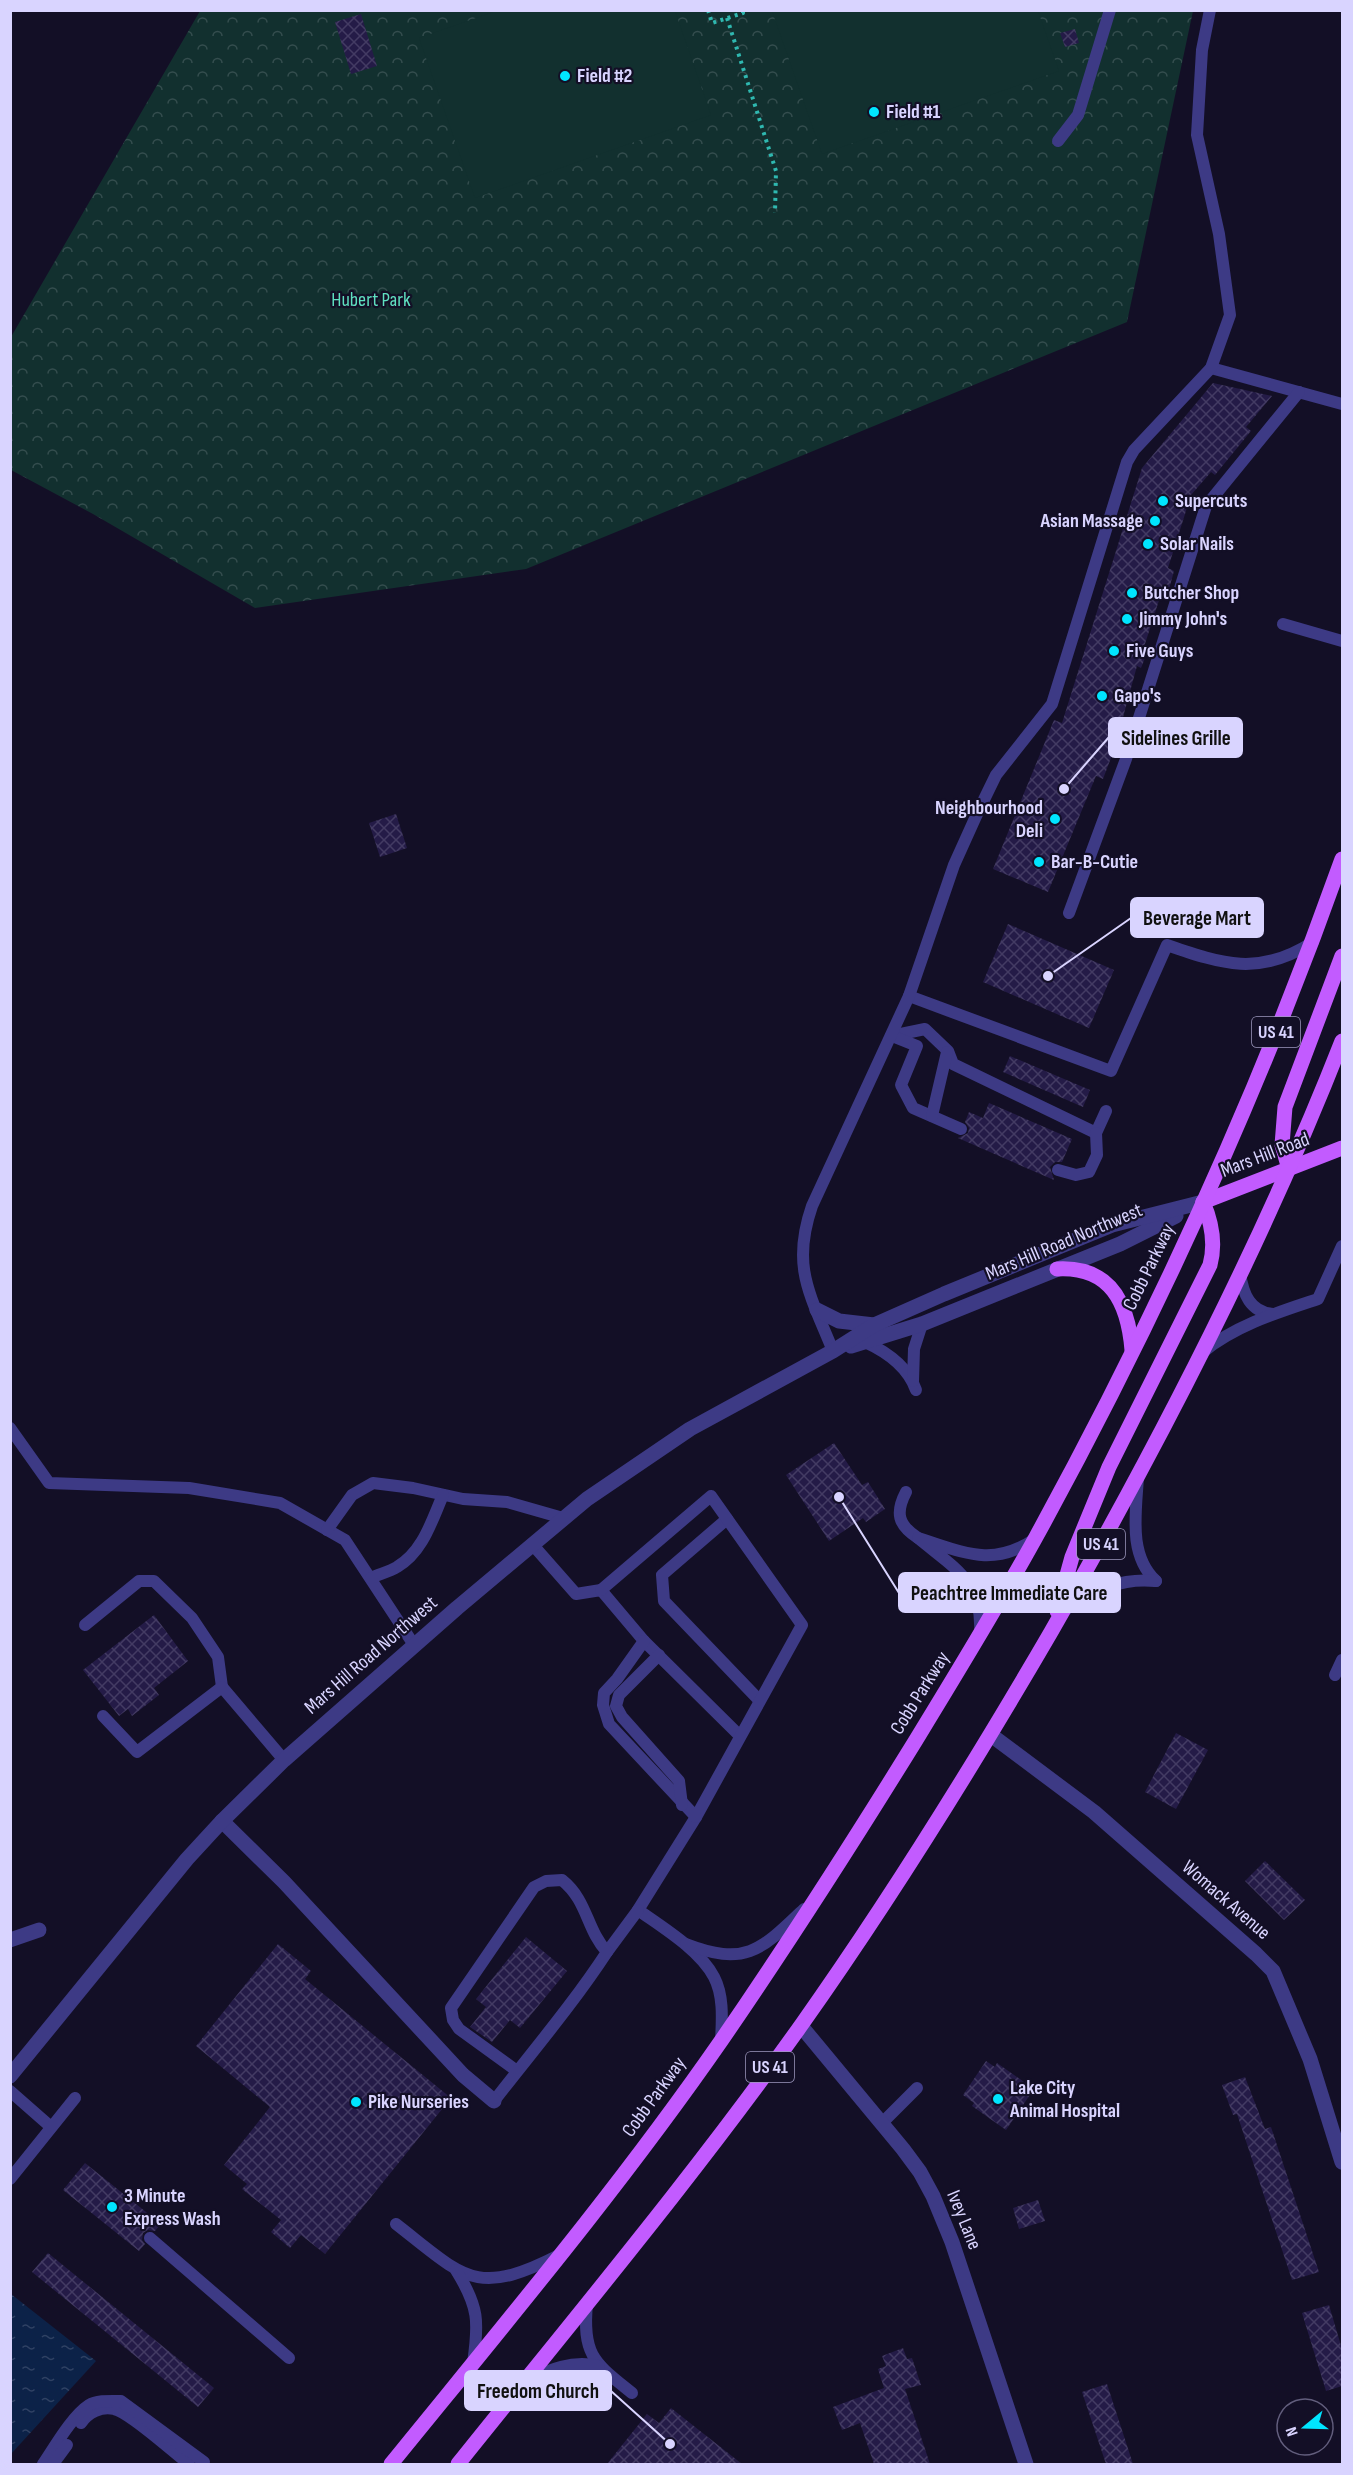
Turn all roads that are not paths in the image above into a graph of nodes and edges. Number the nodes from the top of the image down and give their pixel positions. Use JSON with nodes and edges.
{"nodes":[{"id":1,"x":1110,"y":10,"type":"edge"},
{"id":2,"x":1210,"y":10,"type":"edge"},
{"id":3,"x":1058,"y":141,"type":"dead end"},
{"id":4,"x":1211,"y":368,"type":"junction"},
{"id":5,"x":1299,"y":392,"type":"junction"},
{"id":6,"x":1342,"y":404,"type":"edge"},
{"id":7,"x":1283,"y":624,"type":"dead end"},
{"id":8,"x":1342,"y":641,"type":"edge"},
{"id":9,"x":1342,"y":859,"type":"edge"},
{"id":10,"x":1069,"y":914,"type":"dead end"},
{"id":11,"x":1313,"y":942,"type":"junction"},
{"id":12,"x":1342,"y":957,"type":"edge"},
{"id":13,"x":909,"y":996,"type":"junction"},
{"id":14,"x":891,"y":1036,"type":"junction"},
{"id":15,"x":1342,"y":1041,"type":"edge"},
{"id":16,"x":948,"y":1051,"type":"junction"},
{"id":17,"x":1106,"y":1111,"type":"dead end"},
{"id":18,"x":932,"y":1116,"type":"junction"},
{"id":19,"x":961,"y":1130,"type":"dead end"},
{"id":20,"x":1096,"y":1133,"type":"junction"},
{"id":21,"x":1342,"y":1148,"type":"edge"},
{"id":22,"x":1289,"y":1169,"type":"junction"},
{"id":23,"x":1058,"y":1170,"type":"dead end"},
{"id":24,"x":1203,"y":1202,"type":"junction"},
{"id":25,"x":1342,"y":1246,"type":"edge"},
{"id":26,"x":1057,"y":1269,"type":"junction"},
{"id":27,"x":1240,"y":1273,"type":"junction"},
{"id":28,"x":817,"y":1310,"type":"junction"},
{"id":29,"x":1273,"y":1314,"type":"junction"},
{"id":30,"x":922,"y":1324,"type":"junction"},
{"id":31,"x":874,"y":1325,"type":"junction"},
{"id":32,"x":865,"y":1342,"type":"junction"},
{"id":33,"x":833,"y":1351,"type":"junction"},
{"id":34,"x":1132,"y":1351,"type":"junction"},
{"id":35,"x":1200,"y":1355,"type":"junction"},
{"id":36,"x":10,"y":1428,"type":"edge"},
{"id":37,"x":1138,"y":1475,"type":"junction"},
{"id":38,"x":906,"y":1492,"type":"dead end"},
{"id":39,"x":443,"y":1495,"type":"junction"},
{"id":40,"x":563,"y":1518,"type":"junction"},
{"id":41,"x":728,"y":1519,"type":"junction"},
{"id":42,"x":327,"y":1530,"type":"junction"},
{"id":43,"x":918,"y":1538,"type":"junction"},
{"id":44,"x":1036,"y":1538,"type":"junction"},
{"id":45,"x":532,"y":1544,"type":"junction"},
{"id":46,"x":371,"y":1578,"type":"junction"},
{"id":47,"x":601,"y":1590,"type":"junction"},
{"id":48,"x":1062,"y":1612,"type":"junction"},
{"id":49,"x":85,"y":1625,"type":"dead end"},
{"id":50,"x":1052,"y":1630,"type":"junction"},
{"id":51,"x":980,"y":1635,"type":"junction"},
{"id":52,"x":644,"y":1641,"type":"junction"},
{"id":53,"x":414,"y":1645,"type":"junction"},
{"id":54,"x":659,"y":1655,"type":"junction"},
{"id":55,"x":1342,"y":1660,"type":"edge"},
{"id":56,"x":1335,"y":1675,"type":"dead end"},
{"id":57,"x":222,"y":1687,"type":"junction"},
{"id":58,"x":759,"y":1700,"type":"junction"},
{"id":59,"x":103,"y":1716,"type":"dead end"},
{"id":60,"x":739,"y":1735,"type":"junction"},
{"id":61,"x":991,"y":1735,"type":"junction"},
{"id":62,"x":284,"y":1760,"type":"junction"},
{"id":63,"x":682,"y":1805,"type":"junction"},
{"id":64,"x":696,"y":1817,"type":"junction"},
{"id":65,"x":222,"y":1821,"type":"junction"},
{"id":66,"x":816,"y":1898,"type":"junction"},
{"id":67,"x":638,"y":1910,"type":"junction"},
{"id":68,"x":39,"y":1930,"type":"dead end"},
{"id":69,"x":10,"y":1940,"type":"edge"},
{"id":70,"x":685,"y":1944,"type":"junction"},
{"id":71,"x":607,"y":1952,"type":"junction"},
{"id":72,"x":801,"y":2026,"type":"junction"},
{"id":73,"x":721,"y":2041,"type":"junction"},
{"id":74,"x":517,"y":2071,"type":"junction"},
{"id":75,"x":10,"y":2076,"type":"edge"},
{"id":76,"x":917,"y":2088,"type":"dead end"},
{"id":77,"x":10,"y":2091,"type":"edge"},
{"id":78,"x":75,"y":2098,"type":"dead end"},
{"id":79,"x":494,"y":2101,"type":"joint"},
{"id":80,"x":882,"y":2123,"type":"junction"},
{"id":81,"x":51,"y":2127,"type":"junction"},
{"id":82,"x":1342,"y":2162,"type":"edge"},
{"id":83,"x":10,"y":2180,"type":"edge"},
{"id":84,"x":396,"y":2224,"type":"dead end"},
{"id":85,"x":150,"y":2238,"type":"dead end"},
{"id":86,"x":560,"y":2255,"type":"junction"},
{"id":87,"x":456,"y":2271,"type":"junction"},
{"id":88,"x":587,"y":2304,"type":"junction"},
{"id":89,"x":289,"y":2358,"type":"dead end"},
{"id":90,"x":473,"y":2363,"type":"junction"},
{"id":91,"x":599,"y":2366,"type":"junction"},
{"id":92,"x":525,"y":2382,"type":"junction"},
{"id":93,"x":632,"y":2393,"type":"dead end"},
{"id":94,"x":204,"y":2462,"type":"dead end"},
{"id":95,"x":43,"y":2464,"type":"edge"},
{"id":96,"x":53,"y":2464,"type":"edge"},
{"id":97,"x":189,"y":2464,"type":"edge"},
{"id":98,"x":391,"y":2464,"type":"edge"},
{"id":99,"x":458,"y":2464,"type":"edge"},
{"id":100,"x":1026,"y":2464,"type":"edge"}],
"edges":[{"from":1,"to":3,"type":"lane"},
{"from":2,"to":4,"type":"lane"},
{"from":4,"to":5,"type":"lane"},
{"from":4,"to":13,"type":"lane"},
{"from":5,"to":6,"type":"lane"},
{"from":5,"to":10,"type":"lane"},
{"from":7,"to":8,"type":"lane"},
{"from":9,"to":11,"type":"main road","name":"Cobb Parkway","number":"US 41"},
{"from":11,"to":13,"type":"lane"},
{"from":11,"to":24,"type":"main road","name":"Cobb Parkway","number":"US 41"},
{"from":12,"to":22,"type":"main road"},
{"from":13,"to":14,"type":"lane"},
{"from":14,"to":16,"type":"lane"},
{"from":14,"to":18,"type":"lane"},
{"from":14,"to":28,"type":"lane"},
{"from":15,"to":22,"type":"main road","number":"US 41"},
{"from":16,"to":18,"type":"lane"},
{"from":16,"to":20,"type":"lane"},
{"from":17,"to":20,"type":"lane"},
{"from":18,"to":19,"type":"lane"},
{"from":20,"to":23,"type":"lane"},
{"from":21,"to":22,"type":"main road","name":"Mars Hill Road"},
{"from":22,"to":24,"type":"main road","name":"Mars Hill Road"},
{"from":22,"to":27,"type":"main road","number":"US 41"},
{"from":24,"to":26,"type":"street","name":"Mars Hill Road Northwest"},
{"from":24,"to":31,"type":"street","name":"Mars Hill Road Northwest"},
{"from":24,"to":34,"type":"main road","name":"Cobb Parkway","number":"US 41"},
{"from":24,"to":50,"type":"main road"},
{"from":25,"to":29,"type":"lane"},
{"from":26,"to":30,"type":"street","name":"Mars Hill Road Northwest"},
{"from":26,"to":34,"type":"main road"},
{"from":27,"to":29,"type":"lane"},
{"from":27,"to":35,"type":"main road","number":"US 41"},
{"from":28,"to":31,"type":"street"},
{"from":28,"to":33,"type":"lane"},
{"from":29,"to":35,"type":"lane"},
{"from":30,"to":32,"type":"street","name":"Mars Hill Road Northwest"},
{"from":30,"to":32,"type":"lane"},
{"from":31,"to":33,"type":"street","name":"Mars Hill Road Northwest"},
{"from":32,"to":33,"type":"street","name":"Mars Hill Road Northwest"},
{"from":33,"to":40,"type":"street","name":"Mars Hill Road Northwest"},
{"from":34,"to":44,"type":"main road","name":"Cobb Parkway","number":"US 41"},
{"from":35,"to":37,"type":"main road","number":"US 41"},
{"from":36,"to":42,"type":"lane"},
{"from":37,"to":48,"type":"main road","number":"US 41"},
{"from":37,"to":48,"type":"lane"},
{"from":38,"to":43,"type":"lane"},
{"from":39,"to":40,"type":"lane"},
{"from":39,"to":42,"type":"lane"},
{"from":39,"to":46,"type":"lane"},
{"from":40,"to":45,"type":"street","name":"Mars Hill Road Northwest"},
{"from":41,"to":47,"type":"lane"},
{"from":41,"to":58,"type":"lane"},
{"from":41,"to":58,"type":"lane"},
{"from":42,"to":46,"type":"lane"},
{"from":43,"to":44,"type":"lane"},
{"from":43,"to":51,"type":"lane"},
{"from":44,"to":51,"type":"main road","name":"Cobb Parkway","number":"US 41"},
{"from":45,"to":47,"type":"lane"},
{"from":45,"to":53,"type":"street","name":"Mars Hill Road Northwest"},
{"from":46,"to":53,"type":"lane"},
{"from":47,"to":52,"type":"lane"},
{"from":48,"to":50,"type":"main road","number":"US 41"},
{"from":49,"to":57,"type":"lane"},
{"from":50,"to":61,"type":"main road","number":"US 41"},
{"from":51,"to":66,"type":"main road","name":"Cobb Parkway","number":"US 41"},
{"from":52,"to":54,"type":"lane"},
{"from":52,"to":63,"type":"lane"},
{"from":53,"to":62,"type":"street","name":"Mars Hill Road Northwest"},
{"from":54,"to":60,"type":"lane"},
{"from":54,"to":63,"type":"lane"},
{"from":55,"to":56,"type":"lane"},
{"from":57,"to":59,"type":"lane"},
{"from":57,"to":62,"type":"lane"},
{"from":58,"to":60,"type":"lane"},
{"from":60,"to":64,"type":"lane"},
{"from":61,"to":72,"type":"main road","number":"US 41"},
{"from":61,"to":82,"type":"street","name":"Womack Avenue"},
{"from":62,"to":65,"type":"street","name":"Mars Hill Road Northwest"},
{"from":63,"to":64,"type":"lane"},
{"from":64,"to":67,"type":"lane"},
{"from":65,"to":75,"type":"street","name":"Mars Hill Road Northwest"},
{"from":65,"to":79,"type":"street"},
{"from":66,"to":70,"type":"lane"},
{"from":66,"to":73,"type":"main road","name":"Cobb Parkway","number":"US 41"},
{"from":67,"to":70,"type":"lane"},
{"from":67,"to":71,"type":"lane"},
{"from":68,"to":69,"type":"street"},
{"from":70,"to":73,"type":"lane"},
{"from":71,"to":74,"type":"lane"},
{"from":71,"to":74,"type":"lane"},
{"from":72,"to":80,"type":"street","name":"Ivey Lane"},
{"from":72,"to":88,"type":"main road","number":"US 41"},
{"from":73,"to":86,"type":"main road","name":"Cobb Parkway","number":"US 41"},
{"from":74,"to":79,"type":"lane"},
{"from":76,"to":80,"type":"lane"},
{"from":77,"to":81,"type":"lane"},
{"from":78,"to":81,"type":"lane"},
{"from":80,"to":100,"type":"street","name":"Ivey Lane"},
{"from":81,"to":83,"type":"lane"},
{"from":84,"to":87,"type":"lane"},
{"from":85,"to":89,"type":"lane"},
{"from":86,"to":87,"type":"lane"},
{"from":86,"to":90,"type":"main road","name":"Cobb Parkway","number":"US 41"},
{"from":87,"to":90,"type":"lane"},
{"from":88,"to":91,"type":"lane"},
{"from":88,"to":92,"type":"main road","number":"US 41"},
{"from":90,"to":98,"type":"main road","name":"Cobb Parkway","number":"US 41"},
{"from":91,"to":92,"type":"lane"},
{"from":91,"to":93,"type":"lane"},
{"from":92,"to":99,"type":"main road","number":"US 41"},
{"from":94,"to":95,"type":"lane"},
{"from":96,"to":97,"type":"lane"}]}
